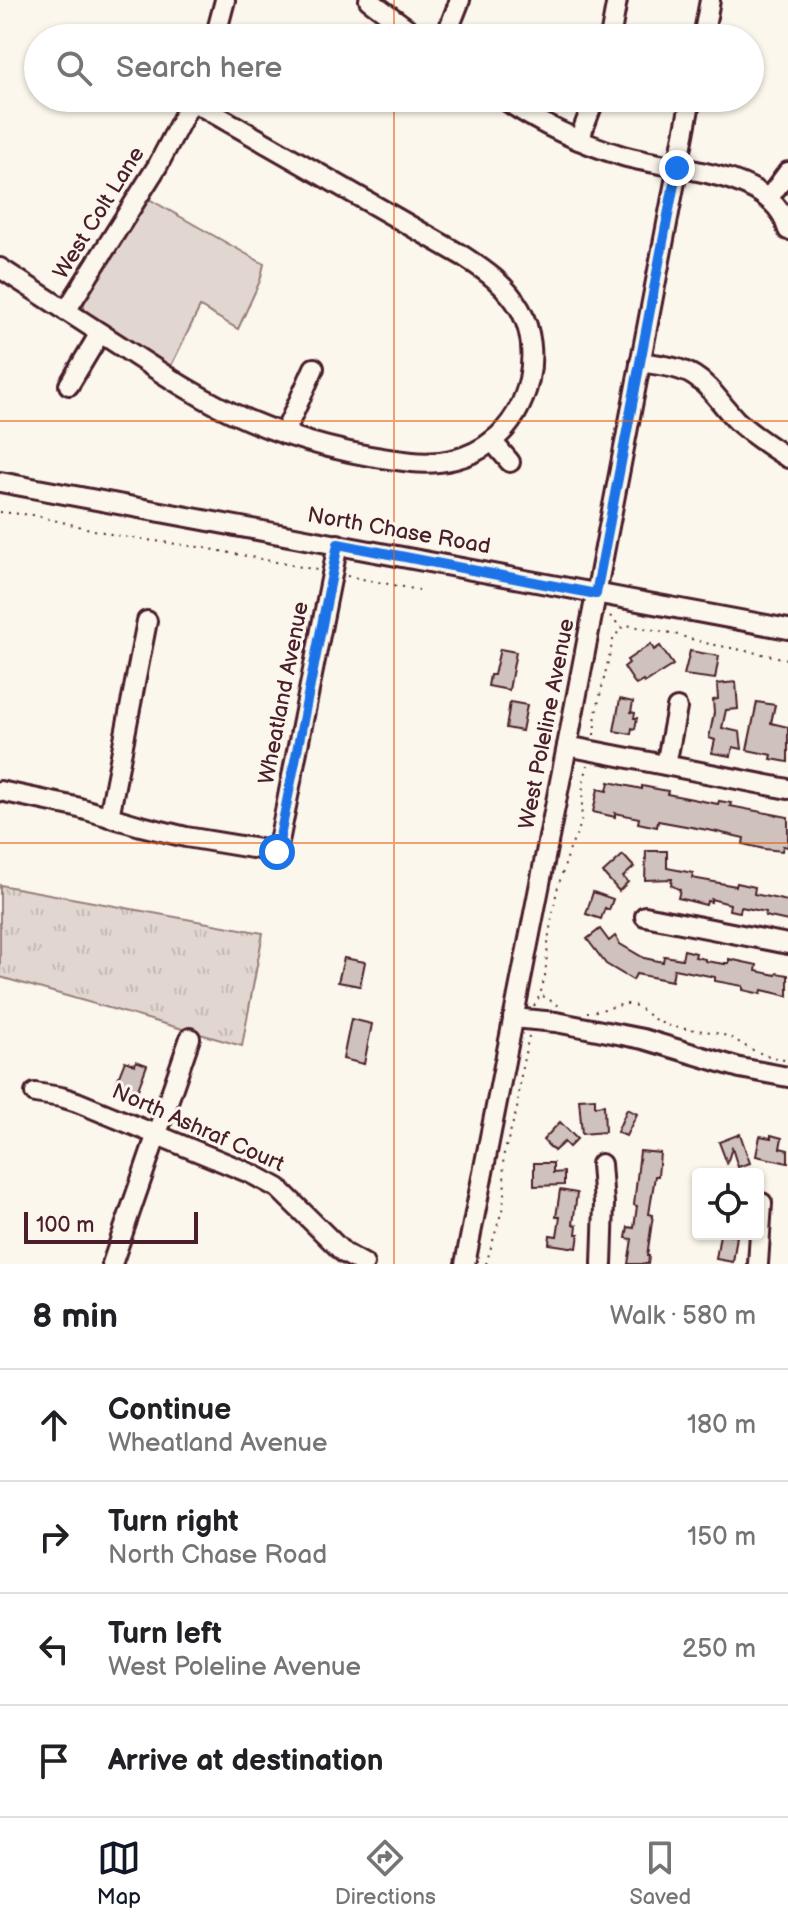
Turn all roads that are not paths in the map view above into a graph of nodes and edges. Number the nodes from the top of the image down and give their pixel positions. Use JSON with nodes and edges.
{"nodes":[{"id":1,"x":225,"y":0,"type":"edge"},
{"id":2,"x":369,"y":0,"type":"edge"},
{"id":3,"x":460,"y":0,"type":"edge"},
{"id":4,"x":617,"y":0,"type":"edge"},
{"id":5,"x":710,"y":0,"type":"edge"},
{"id":6,"x":219,"y":24,"type":"edge"},
{"id":7,"x":401,"y":24,"type":"edge"},
{"id":8,"x":451,"y":24,"type":"edge"},
{"id":9,"x":613,"y":24,"type":"edge"},
{"id":10,"x":706,"y":24,"type":"edge"},
{"id":11,"x":186,"y":112,"type":"edge"},
{"id":12,"x":215,"y":112,"type":"edge"},
{"id":13,"x":524,"y":112,"type":"edge"},
{"id":14,"x":590,"y":112,"type":"edge"},
{"id":15,"x":688,"y":112,"type":"edge"},
{"id":16,"x":579,"y":140,"type":"junction"},
{"id":17,"x":677,"y":168,"type":"junction"},
{"id":18,"x":788,"y":172,"type":"edge"},
{"id":19,"x":768,"y":199,"type":"junction"},
{"id":20,"x":788,"y":230,"type":"edge"},
{"id":21,"x":0,"y":268,"type":"edge"},
{"id":22,"x":66,"y":311,"type":"junction"},
{"id":23,"x":100,"y":333,"type":"junction"},
{"id":24,"x":640,"y":362,"type":"junction"},
{"id":25,"x":314,"y":368,"type":"dead end"},
{"id":26,"x":69,"y":385,"type":"dead end"},
{"id":27,"x":284,"y":434,"type":"junction"},
{"id":28,"x":492,"y":441,"type":"junction"},
{"id":29,"x":788,"y":458,"type":"edge"},
{"id":30,"x":510,"y":462,"type":"dead end"},
{"id":31,"x":0,"y":482,"type":"edge"},
{"id":32,"x":338,"y":544,"type":"junction"},
{"id":33,"x":596,"y":594,"type":"junction"},
{"id":34,"x":147,"y":621,"type":"dead end"},
{"id":35,"x":788,"y":629,"type":"edge"},
{"id":36,"x":677,"y":708,"type":"dead end"},
{"id":37,"x":567,"y":746,"type":"junction"},
{"id":38,"x":666,"y":765,"type":"junction"},
{"id":39,"x":788,"y":789,"type":"edge"},
{"id":40,"x":0,"y":791,"type":"edge"},
{"id":41,"x":109,"y":817,"type":"junction"},
{"id":42,"x":645,"y":916,"type":"dead end"},
{"id":43,"x":788,"y":944,"type":"edge"},
{"id":44,"x":522,"y":1019,"type":"junction"},
{"id":45,"x":190,"y":1038,"type":"dead end"},
{"id":46,"x":788,"y":1077,"type":"edge"},
{"id":47,"x":35,"y":1093,"type":"dead end"},
{"id":48,"x":157,"y":1134,"type":"junction"},
{"id":49,"x":601,"y":1164,"type":"dead end"},
{"id":50,"x":760,"y":1240,"type":"edge"},
{"id":51,"x":112,"y":1264,"type":"edge"},
{"id":52,"x":364,"y":1264,"type":"edge"},
{"id":53,"x":465,"y":1264,"type":"edge"},
{"id":54,"x":602,"y":1264,"type":"edge"},
{"id":55,"x":758,"y":1264,"type":"edge"}],
"edges":[{"from":1,"to":6,"type":"street"},
{"from":2,"to":7,"type":"street"},
{"from":3,"to":8,"type":"street"},
{"from":4,"to":9,"type":"street"},
{"from":5,"to":10,"type":"street"},
{"from":11,"to":22,"type":"street","name":"West Colt Lane"},
{"from":12,"to":28,"type":"street"},
{"from":13,"to":16,"type":"street"},
{"from":14,"to":16,"type":"street"},
{"from":15,"to":17,"type":"street","name":"West Poleline Avenue"},
{"from":16,"to":17,"type":"street"},
{"from":17,"to":19,"type":"street"},
{"from":17,"to":24,"type":"street","name":"West Poleline Avenue"},
{"from":18,"to":19,"type":"street"},
{"from":19,"to":20,"type":"street"},
{"from":21,"to":22,"type":"street"},
{"from":22,"to":23,"type":"street"},
{"from":23,"to":26,"type":"street"},
{"from":23,"to":27,"type":"street"},
{"from":24,"to":29,"type":"street"},
{"from":24,"to":33,"type":"street","name":"West Poleline Avenue"},
{"from":25,"to":27,"type":"street"},
{"from":27,"to":28,"type":"street"},
{"from":28,"to":30,"type":"street"},
{"from":31,"to":32,"type":"street","name":"North Chase Road"},
{"from":32,"to":33,"type":"street","name":"North Chase Road"},
{"from":32,"to":41,"type":"street","name":"Wheatland Avenue"},
{"from":33,"to":35,"type":"street","name":"North Chase Road"},
{"from":33,"to":37,"type":"street","name":"West Poleline Avenue"},
{"from":34,"to":41,"type":"street"},
{"from":36,"to":38,"type":"street"},
{"from":37,"to":38,"type":"street"},
{"from":37,"to":44,"type":"street","name":"West Poleline Avenue"},
{"from":38,"to":39,"type":"street"},
{"from":40,"to":41,"type":"street"},
{"from":42,"to":43,"type":"street"},
{"from":44,"to":46,"type":"street"},
{"from":44,"to":53,"type":"street","name":"West Poleline Avenue"},
{"from":45,"to":48,"type":"street"},
{"from":47,"to":48,"type":"street","name":"North Ashraf Court"},
{"from":48,"to":51,"type":"street"},
{"from":48,"to":52,"type":"street","name":"North Ashraf Court"},
{"from":49,"to":54,"type":"street"},
{"from":50,"to":55,"type":"street"}]}
